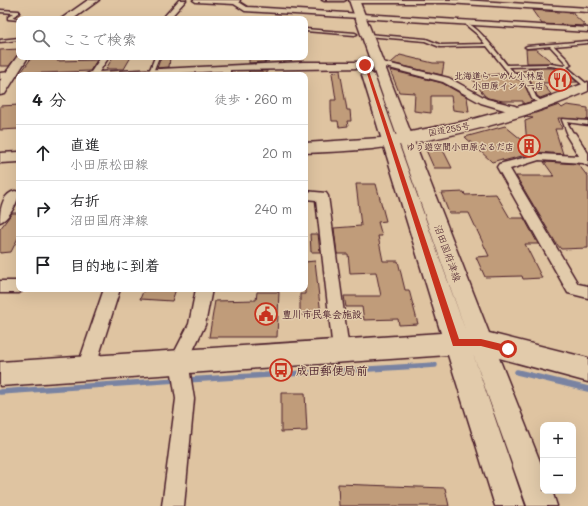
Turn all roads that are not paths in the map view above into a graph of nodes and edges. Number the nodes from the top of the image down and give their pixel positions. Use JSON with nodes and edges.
{"nodes":[{"id":1,"x":94,"y":0,"type":"edge"},
{"id":2,"x":183,"y":0,"type":"edge"},
{"id":3,"x":196,"y":0,"type":"edge"},
{"id":4,"x":324,"y":0,"type":"edge"},
{"id":5,"x":237,"y":1,"type":"edge"},
{"id":6,"x":449,"y":3,"type":"edge"},
{"id":7,"x":351,"y":6,"type":"edge"},
{"id":8,"x":245,"y":9,"type":"junction"},
{"id":9,"x":588,"y":10,"type":"edge"},
{"id":10,"x":0,"y":11,"type":"edge"},
{"id":11,"x":457,"y":12,"type":"dead end"},
{"id":12,"x":70,"y":16,"type":"edge"},
{"id":13,"x":169,"y":16,"type":"edge"},
{"id":14,"x":249,"y":16,"type":"edge"},
{"id":15,"x":16,"y":19,"type":"edge"},
{"id":16,"x":467,"y":24,"type":"junction"},
{"id":17,"x":308,"y":30,"type":"edge"},
{"id":18,"x":588,"y":30,"type":"edge"},
{"id":19,"x":361,"y":34,"type":"junction"},
{"id":20,"x":16,"y":39,"type":"edge"},
{"id":21,"x":0,"y":41,"type":"edge"},
{"id":22,"x":588,"y":42,"type":"edge"},
{"id":23,"x":488,"y":45,"type":"junction"},
{"id":24,"x":552,"y":46,"type":"junction"},
{"id":25,"x":527,"y":47,"type":"dead end"},
{"id":26,"x":20,"y":60,"type":"edge"},
{"id":27,"x":103,"y":60,"type":"edge"},
{"id":28,"x":156,"y":60,"type":"edge"},
{"id":29,"x":264,"y":61,"type":"edge"},
{"id":30,"x":371,"y":64,"type":"junction"},
{"id":31,"x":507,"y":66,"type":"junction"},
{"id":32,"x":564,"y":67,"type":"junction"},
{"id":33,"x":95,"y":72,"type":"edge"},
{"id":34,"x":151,"y":72,"type":"joint"},
{"id":35,"x":226,"y":72,"type":"edge"},
{"id":36,"x":10,"y":77,"type":"edge"},
{"id":37,"x":588,"y":87,"type":"edge"},
{"id":38,"x":0,"y":91,"type":"edge"},
{"id":39,"x":543,"y":104,"type":"junction"},
{"id":40,"x":521,"y":112,"type":"junction"},
{"id":41,"x":588,"y":123,"type":"edge"},
{"id":42,"x":571,"y":134,"type":"joint"},
{"id":43,"x":397,"y":139,"type":"junction"},
{"id":44,"x":308,"y":148,"type":"edge"},
{"id":45,"x":16,"y":157,"type":"edge"},
{"id":46,"x":0,"y":158,"type":"edge"},
{"id":47,"x":588,"y":161,"type":"edge"},
{"id":48,"x":308,"y":194,"type":"edge"},
{"id":49,"x":0,"y":195,"type":"edge"},
{"id":50,"x":16,"y":195,"type":"edge"},
{"id":51,"x":16,"y":196,"type":"edge"},
{"id":52,"x":0,"y":217,"type":"edge"},
{"id":53,"x":0,"y":287,"type":"edge"},
{"id":54,"x":16,"y":287,"type":"edge"},
{"id":55,"x":111,"y":292,"type":"edge"},
{"id":56,"x":203,"y":292,"type":"edge"},
{"id":57,"x":588,"y":292,"type":"edge"},
{"id":58,"x":469,"y":343,"type":"junction"},
{"id":59,"x":341,"y":350,"type":"junction"},
{"id":60,"x":86,"y":368,"type":"junction"},
{"id":61,"x":180,"y":368,"type":"junction"},
{"id":62,"x":588,"y":370,"type":"edge"},
{"id":63,"x":0,"y":374,"type":"edge"},
{"id":64,"x":174,"y":506,"type":"edge"},
{"id":65,"x":510,"y":506,"type":"edge"},
{"id":66,"x":542,"y":506,"type":"edge"}],
"edges":[{"from":1,"to":12,"type":"main road"},
{"from":2,"to":13,"type":"street"},
{"from":3,"to":5,"type":"street"},
{"from":4,"to":7,"type":"lane"},
{"from":5,"to":8,"type":"street"},
{"from":6,"to":7,"type":"street"},
{"from":6,"to":9,"type":"street"},
{"from":7,"to":8,"type":"street"},
{"from":7,"to":16,"type":"street"},
{"from":7,"to":19,"type":"main road","name":"沼田国府津線"},
{"from":8,"to":14,"type":"street"},
{"from":10,"to":15,"type":"lane"},
{"from":11,"to":16,"type":"street"},
{"from":16,"to":18,"type":"street"},
{"from":16,"to":23,"type":"lane"},
{"from":17,"to":19,"type":"lane"},
{"from":19,"to":23,"type":"lane"},
{"from":19,"to":30,"type":"main road","name":"沼田国府津線"},
{"from":20,"to":21,"type":"lane"},
{"from":22,"to":24,"type":"lane"},
{"from":23,"to":31,"type":"lane"},
{"from":24,"to":25,"type":"lane"},
{"from":24,"to":32,"type":"lane"},
{"from":26,"to":36,"type":"main road"},
{"from":27,"to":33,"type":"street"},
{"from":28,"to":34,"type":"lane"},
{"from":29,"to":30,"type":"street"},
{"from":29,"to":35,"type":"street"},
{"from":30,"to":40,"type":"street"},
{"from":30,"to":43,"type":"main road","name":"沼田国府津線"},
{"from":31,"to":32,"type":"lane"},
{"from":31,"to":39,"type":"lane"},
{"from":32,"to":37,"type":"lane"},
{"from":34,"to":35,"type":"street"},
{"from":36,"to":38,"type":"main road"},
{"from":37,"to":39,"type":"highway","name":"国道255号"},
{"from":39,"to":40,"type":"highway","name":"国道255号"},
{"from":40,"to":43,"type":"highway","name":"国道255号"},
{"from":41,"to":42,"type":"lane"},
{"from":42,"to":47,"type":"street"},
{"from":43,"to":44,"type":"highway","name":"国道255号"},
{"from":43,"to":58,"type":"main road","name":"沼田国府津線"},
{"from":43,"to":58,"type":"main road","name":"沼田国府津線"},
{"from":45,"to":46,"type":"highway"},
{"from":47,"to":57,"type":"street"},
{"from":48,"to":59,"type":"street"},
{"from":49,"to":50,"type":"street"},
{"from":51,"to":52,"type":"street"},
{"from":53,"to":54,"type":"street"},
{"from":55,"to":60,"type":"street"},
{"from":56,"to":61,"type":"street"},
{"from":58,"to":59,"type":"main road"},
{"from":58,"to":62,"type":"main road"},
{"from":58,"to":65,"type":"main road","name":"沼田国府津線"},
{"from":58,"to":66,"type":"main road","name":"沼田国府津線"},
{"from":59,"to":61,"type":"main road"},
{"from":60,"to":61,"type":"main road"},
{"from":60,"to":63,"type":"main road"},
{"from":61,"to":64,"type":"street"}]}
